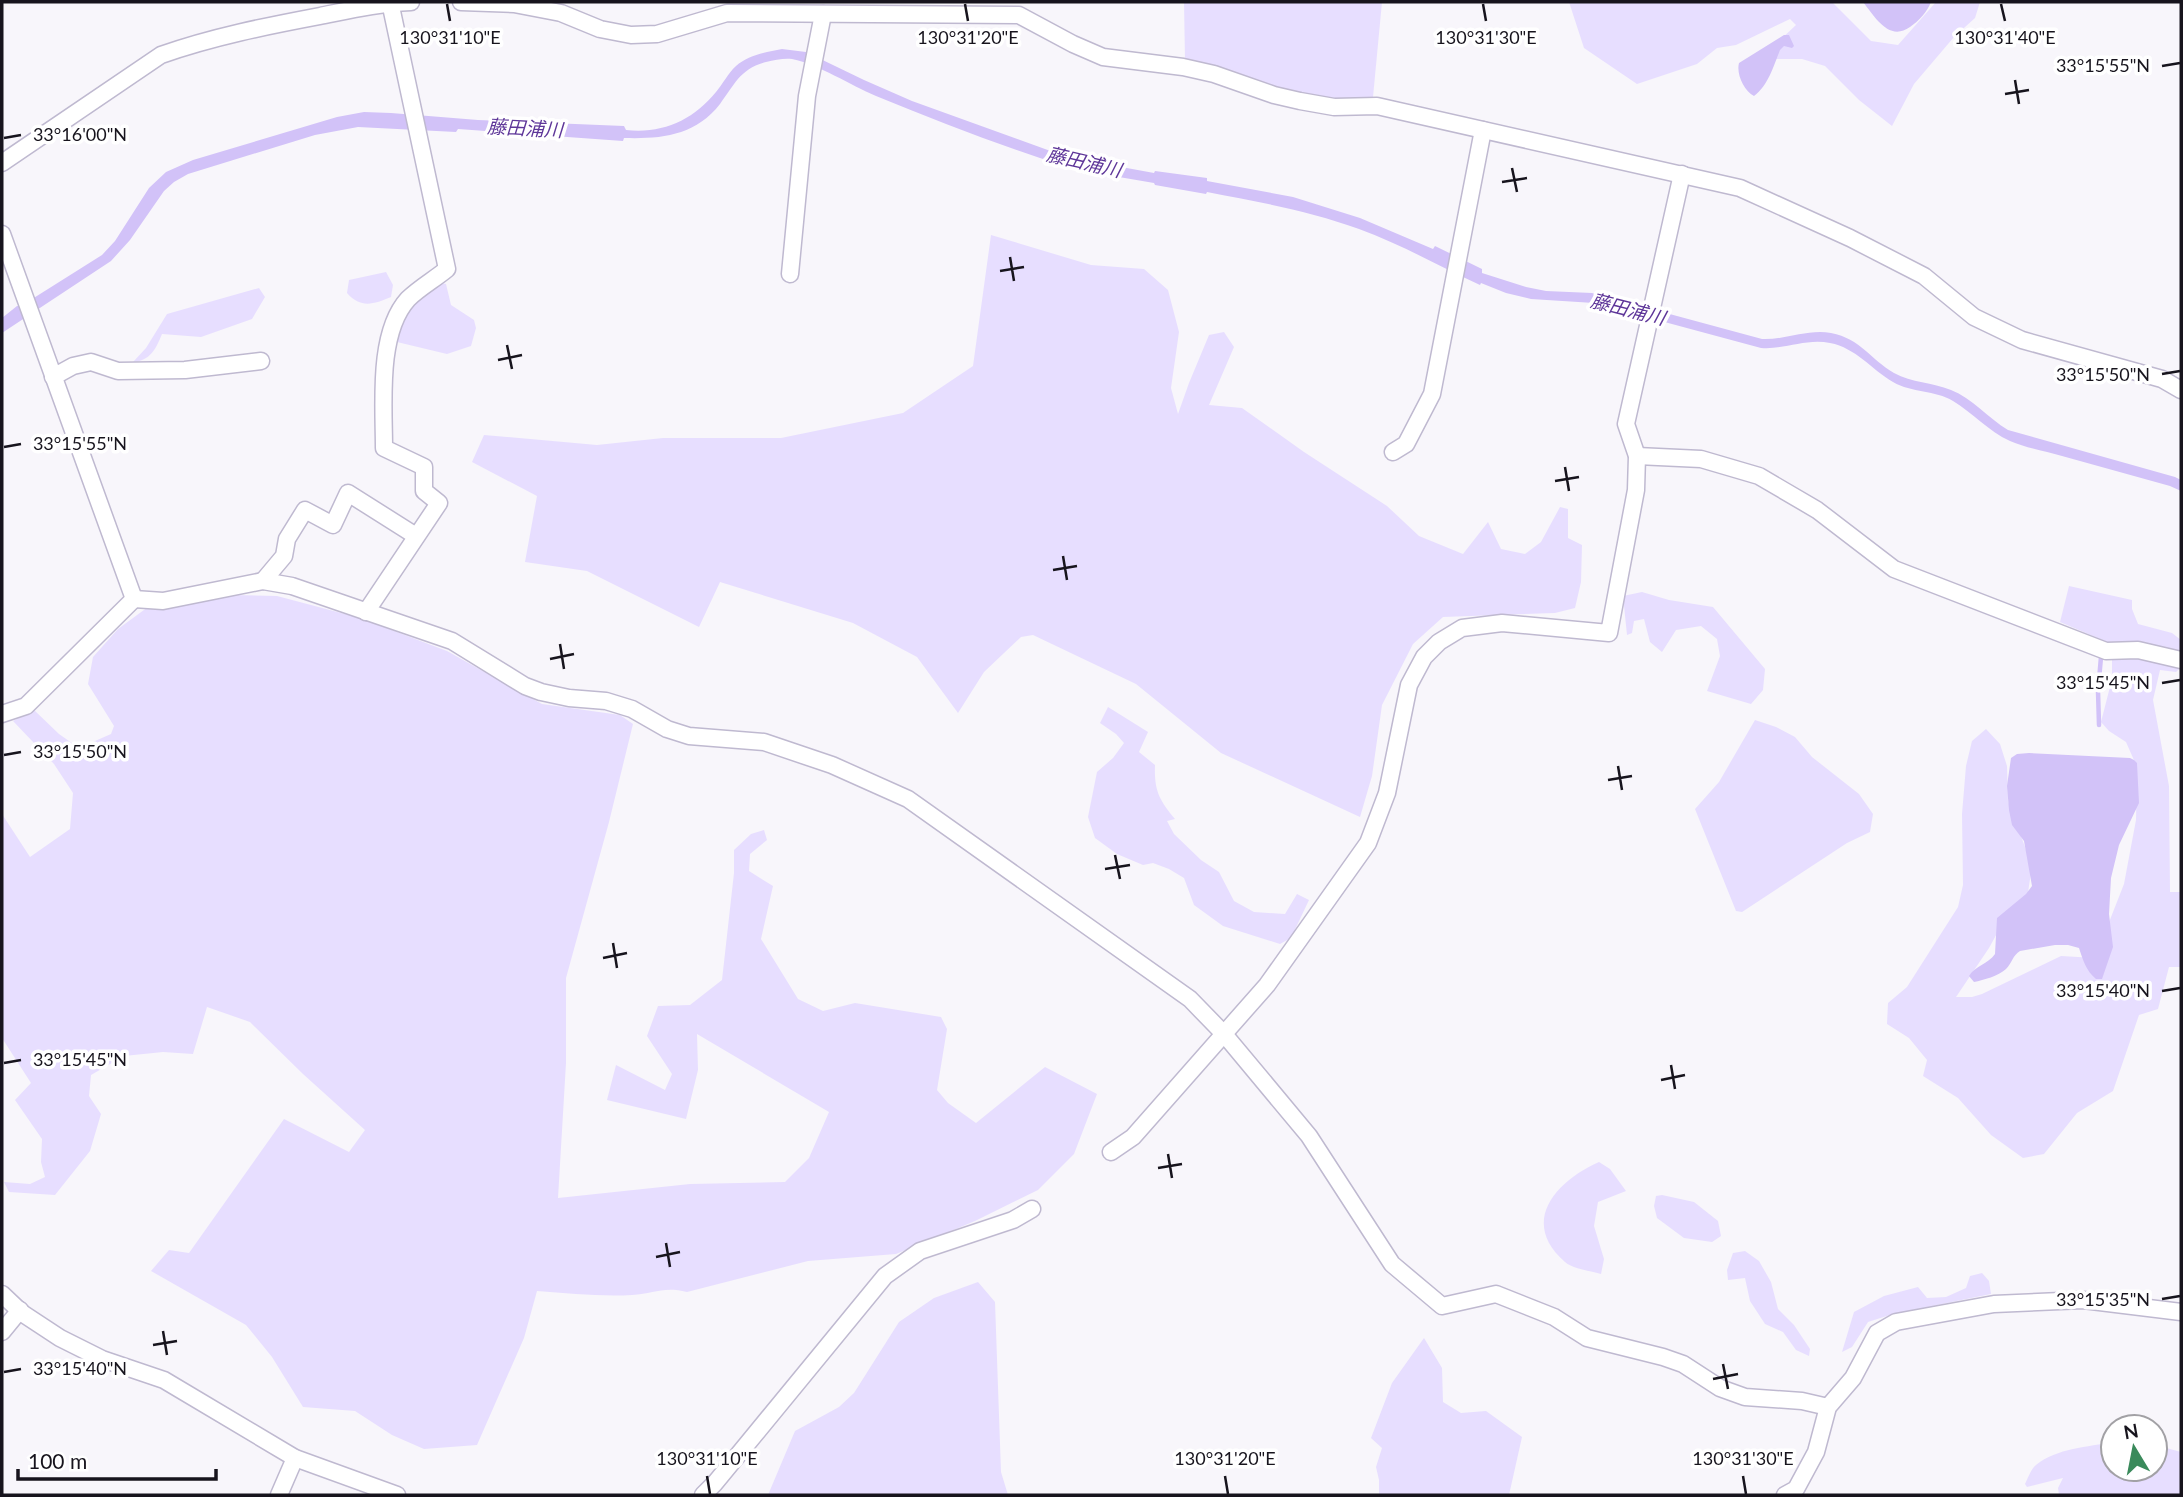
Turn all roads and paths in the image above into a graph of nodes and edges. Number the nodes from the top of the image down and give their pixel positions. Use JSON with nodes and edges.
{"nodes":[{"id":1,"x":390,"y":2,"type":"edge"},
{"id":2,"x":411,"y":2,"type":"edge"},
{"id":3,"x":461,"y":2,"type":"edge"},
{"id":4,"x":824,"y":14,"type":"junction"},
{"id":5,"x":1483,"y":130,"type":"junction"},
{"id":6,"x":2,"y":163,"type":"edge"},
{"id":7,"x":1682,"y":174,"type":"junction"},
{"id":8,"x":2,"y":234,"type":"edge"},
{"id":9,"x":790,"y":274,"type":"dead end"},
{"id":10,"x":261,"y":361,"type":"dead end"},
{"id":11,"x":53,"y":377,"type":"junction"},
{"id":12,"x":2181,"y":390,"type":"edge"},
{"id":13,"x":1393,"y":452,"type":"dead end"},
{"id":14,"x":1637,"y":456,"type":"junction"},
{"id":15,"x":416,"y":536,"type":"junction"},
{"id":16,"x":263,"y":581,"type":"junction"},
{"id":17,"x":134,"y":599,"type":"junction"},
{"id":18,"x":366,"y":612,"type":"junction"},
{"id":19,"x":2181,"y":660,"type":"edge"},
{"id":20,"x":2,"y":714,"type":"edge"},
{"id":21,"x":1224,"y":1034,"type":"junction"},
{"id":22,"x":1111,"y":1152,"type":"dead end"},
{"id":23,"x":1032,"y":1209,"type":"dead end"},
{"id":24,"x":2,"y":1294,"type":"edge"},
{"id":25,"x":20,"y":1310,"type":"junction"},
{"id":26,"x":2181,"y":1312,"type":"edge"},
{"id":27,"x":2,"y":1332,"type":"edge"},
{"id":28,"x":1828,"y":1407,"type":"junction"},
{"id":29,"x":295,"y":1458,"type":"junction"},
{"id":30,"x":279,"y":1495,"type":"edge"},
{"id":31,"x":397,"y":1495,"type":"edge"},
{"id":32,"x":704,"y":1495,"type":"edge"},
{"id":33,"x":1785,"y":1495,"type":"edge"}],
"edges":[{"from":1,"to":2,"type":"street"},
{"from":1,"to":6,"type":"street"},
{"from":1,"to":15,"type":"street"},
{"from":3,"to":4,"type":"street"},
{"from":4,"to":5,"type":"street"},
{"from":4,"to":9,"type":"street"},
{"from":5,"to":7,"type":"street"},
{"from":5,"to":13,"type":"street"},
{"from":7,"to":12,"type":"street"},
{"from":7,"to":14,"type":"street"},
{"from":8,"to":11,"type":"street"},
{"from":10,"to":11,"type":"street"},
{"from":11,"to":17,"type":"street"},
{"from":14,"to":19,"type":"street"},
{"from":14,"to":21,"type":"street"},
{"from":15,"to":16,"type":"street"},
{"from":15,"to":18,"type":"street"},
{"from":16,"to":17,"type":"street"},
{"from":16,"to":18,"type":"street"},
{"from":17,"to":20,"type":"street"},
{"from":18,"to":21,"type":"street"},
{"from":21,"to":22,"type":"street"},
{"from":21,"to":28,"type":"street"},
{"from":23,"to":32,"type":"street"},
{"from":24,"to":25,"type":"street"},
{"from":25,"to":27,"type":"street"},
{"from":25,"to":29,"type":"street"},
{"from":26,"to":28,"type":"street"},
{"from":28,"to":33,"type":"street"},
{"from":29,"to":30,"type":"street"},
{"from":29,"to":31,"type":"street"}]}
